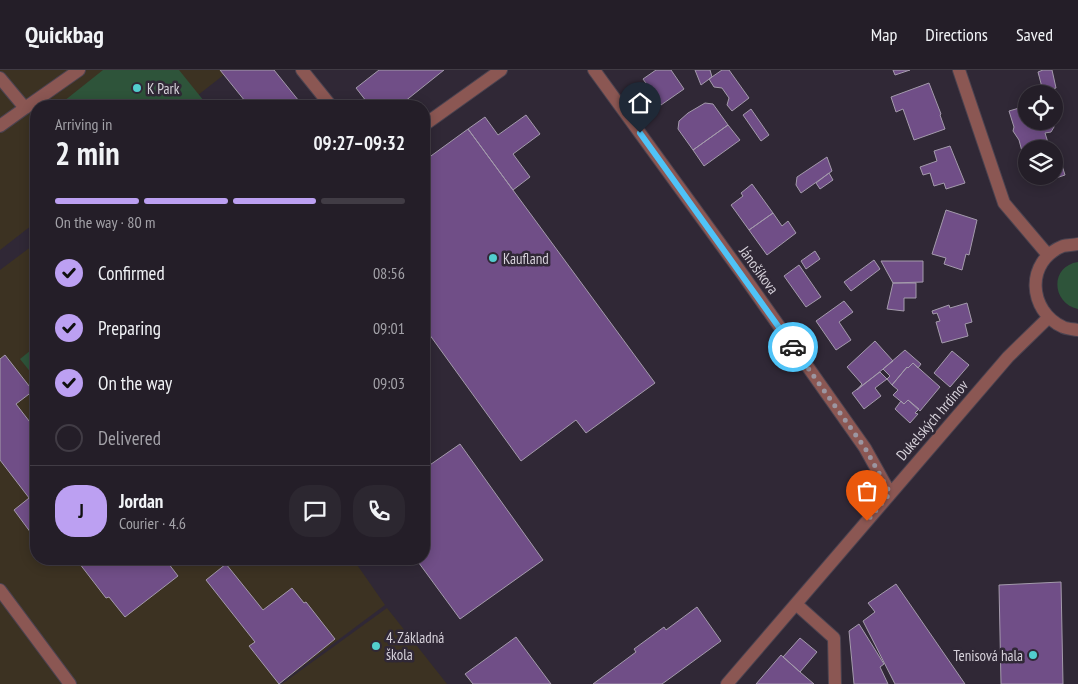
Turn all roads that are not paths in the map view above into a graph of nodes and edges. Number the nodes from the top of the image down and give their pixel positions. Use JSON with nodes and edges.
{"nodes":[{"id":1,"x":79,"y":70,"type":"edge"},
{"id":2,"x":302,"y":70,"type":"edge"},
{"id":3,"x":501,"y":70,"type":"edge"},
{"id":4,"x":594,"y":70,"type":"edge"},
{"id":5,"x":959,"y":70,"type":"edge"},
{"id":6,"x":0,"y":78,"type":"edge"},
{"id":7,"x":36,"y":100,"type":"edge"},
{"id":8,"x":326,"y":100,"type":"edge"},
{"id":9,"x":30,"y":104,"type":"edge"},
{"id":10,"x":25,"y":108,"type":"junction"},
{"id":11,"x":430,"y":121,"type":"edge"},
{"id":12,"x":0,"y":126,"type":"edge"},
{"id":13,"x":1078,"y":244,"type":"edge"},
{"id":14,"x":1048,"y":255,"type":"junction"},
{"id":15,"x":1048,"y":318,"type":"junction"},
{"id":16,"x":1078,"y":330,"type":"edge"},
{"id":17,"x":890,"y":493,"type":"junction"},
{"id":18,"x":0,"y":590,"type":"edge"},
{"id":19,"x":796,"y":604,"type":"junction"},
{"id":20,"x":70,"y":684,"type":"edge"},
{"id":21,"x":727,"y":684,"type":"edge"},
{"id":22,"x":835,"y":684,"type":"edge"}],
"edges":[{"from":1,"to":7,"type":"street"},
{"from":2,"to":8,"type":"street"},
{"from":3,"to":11,"type":"street"},
{"from":4,"to":17,"type":"street","name":"Jánošíkova"},
{"from":5,"to":14,"type":"street"},
{"from":6,"to":10,"type":"street"},
{"from":9,"to":10,"type":"street"},
{"from":10,"to":12,"type":"street"},
{"from":13,"to":14,"type":"street"},
{"from":14,"to":15,"type":"street"},
{"from":15,"to":16,"type":"street"},
{"from":15,"to":17,"type":"street","name":"Dukelských hrdinov"},
{"from":17,"to":19,"type":"street","name":"Dukelských hrdinov"},
{"from":18,"to":20,"type":"street"},
{"from":19,"to":21,"type":"street","name":"Dukelských hrdinov"},
{"from":19,"to":22,"type":"street"}]}
